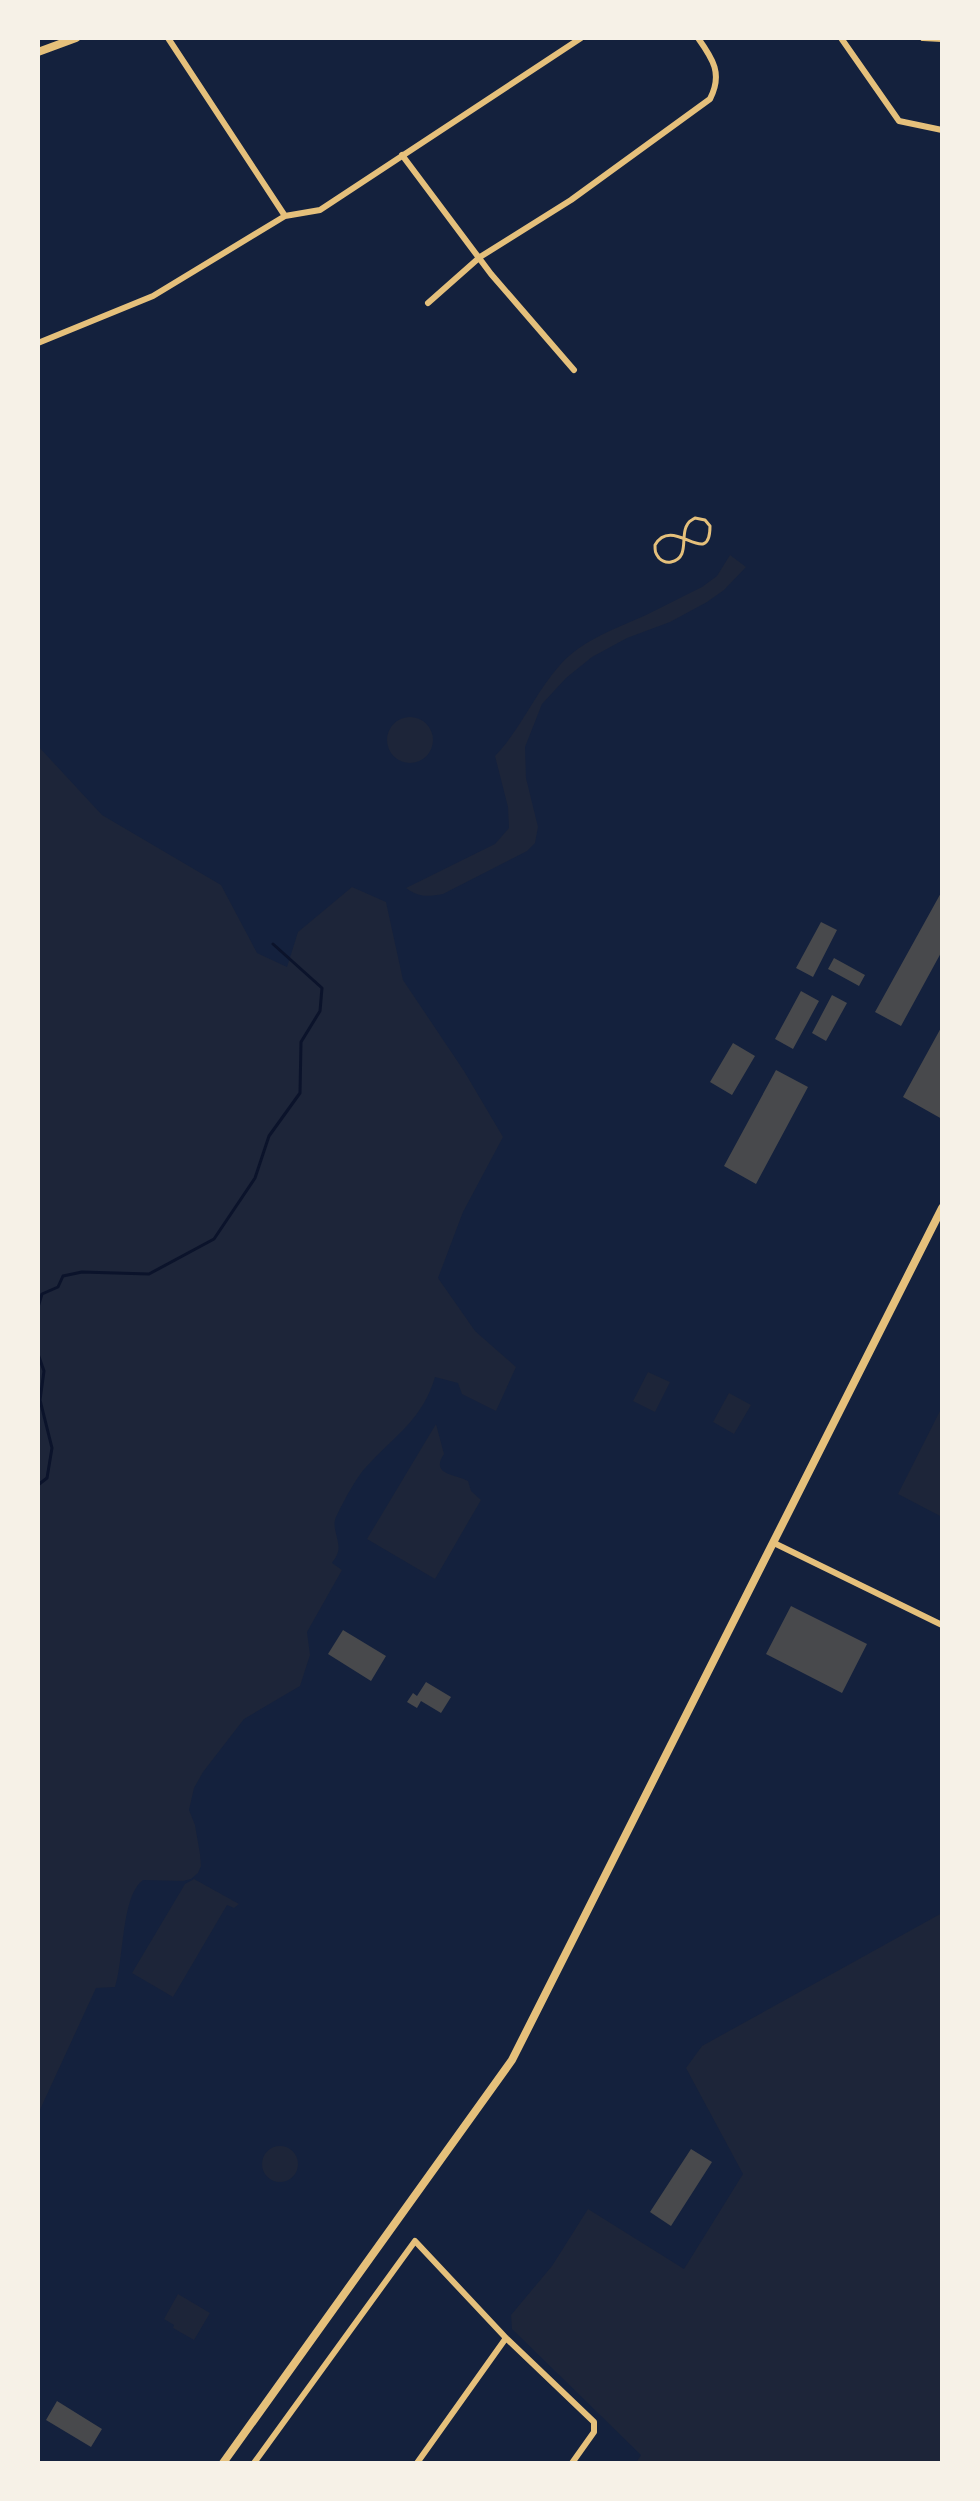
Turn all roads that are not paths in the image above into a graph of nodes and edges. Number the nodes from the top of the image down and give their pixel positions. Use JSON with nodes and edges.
{"nodes":[{"id":1,"x":76,"y":38,"type":"edge"},
{"id":2,"x":168,"y":38,"type":"edge"},
{"id":3,"x":581,"y":38,"type":"edge"},
{"id":4,"x":698,"y":38,"type":"edge"},
{"id":5,"x":841,"y":38,"type":"edge"},
{"id":6,"x":923,"y":38,"type":"edge"},
{"id":7,"x":942,"y":39,"type":"edge"},
{"id":8,"x":38,"y":52,"type":"edge"},
{"id":9,"x":942,"y":130,"type":"edge"},
{"id":10,"x":402,"y":155,"type":"junction"},
{"id":11,"x":285,"y":216,"type":"junction"},
{"id":12,"x":480,"y":257,"type":"junction"},
{"id":13,"x":428,"y":303,"type":"dead end"},
{"id":14,"x":38,"y":343,"type":"edge"},
{"id":15,"x":574,"y":370,"type":"dead end"},
{"id":16,"x":684,"y":539,"type":"junction"},
{"id":17,"x":942,"y":1208,"type":"edge"},
{"id":18,"x":774,"y":1543,"type":"junction"},
{"id":19,"x":942,"y":1625,"type":"edge"},
{"id":20,"x":506,"y":2338,"type":"junction"},
{"id":21,"x":223,"y":2463,"type":"edge"},
{"id":22,"x":254,"y":2463,"type":"edge"},
{"id":23,"x":417,"y":2463,"type":"edge"},
{"id":24,"x":572,"y":2463,"type":"edge"}],
"edges":[{"from":1,"to":8,"type":"street"},
{"from":2,"to":11,"type":"street"},
{"from":3,"to":10,"type":"street"},
{"from":4,"to":12,"type":"street"},
{"from":5,"to":9,"type":"street"},
{"from":6,"to":7,"type":"street"},
{"from":10,"to":11,"type":"street"},
{"from":10,"to":12,"type":"street"},
{"from":11,"to":14,"type":"street"},
{"from":12,"to":13,"type":"street"},
{"from":12,"to":15,"type":"street"},
{"from":16,"to":16,"type":"lane"},
{"from":16,"to":16,"type":"lane"},
{"from":17,"to":18,"type":"street"},
{"from":18,"to":19,"type":"street"},
{"from":18,"to":21,"type":"street"},
{"from":20,"to":22,"type":"street"},
{"from":20,"to":23,"type":"street"},
{"from":20,"to":24,"type":"street"}]}
